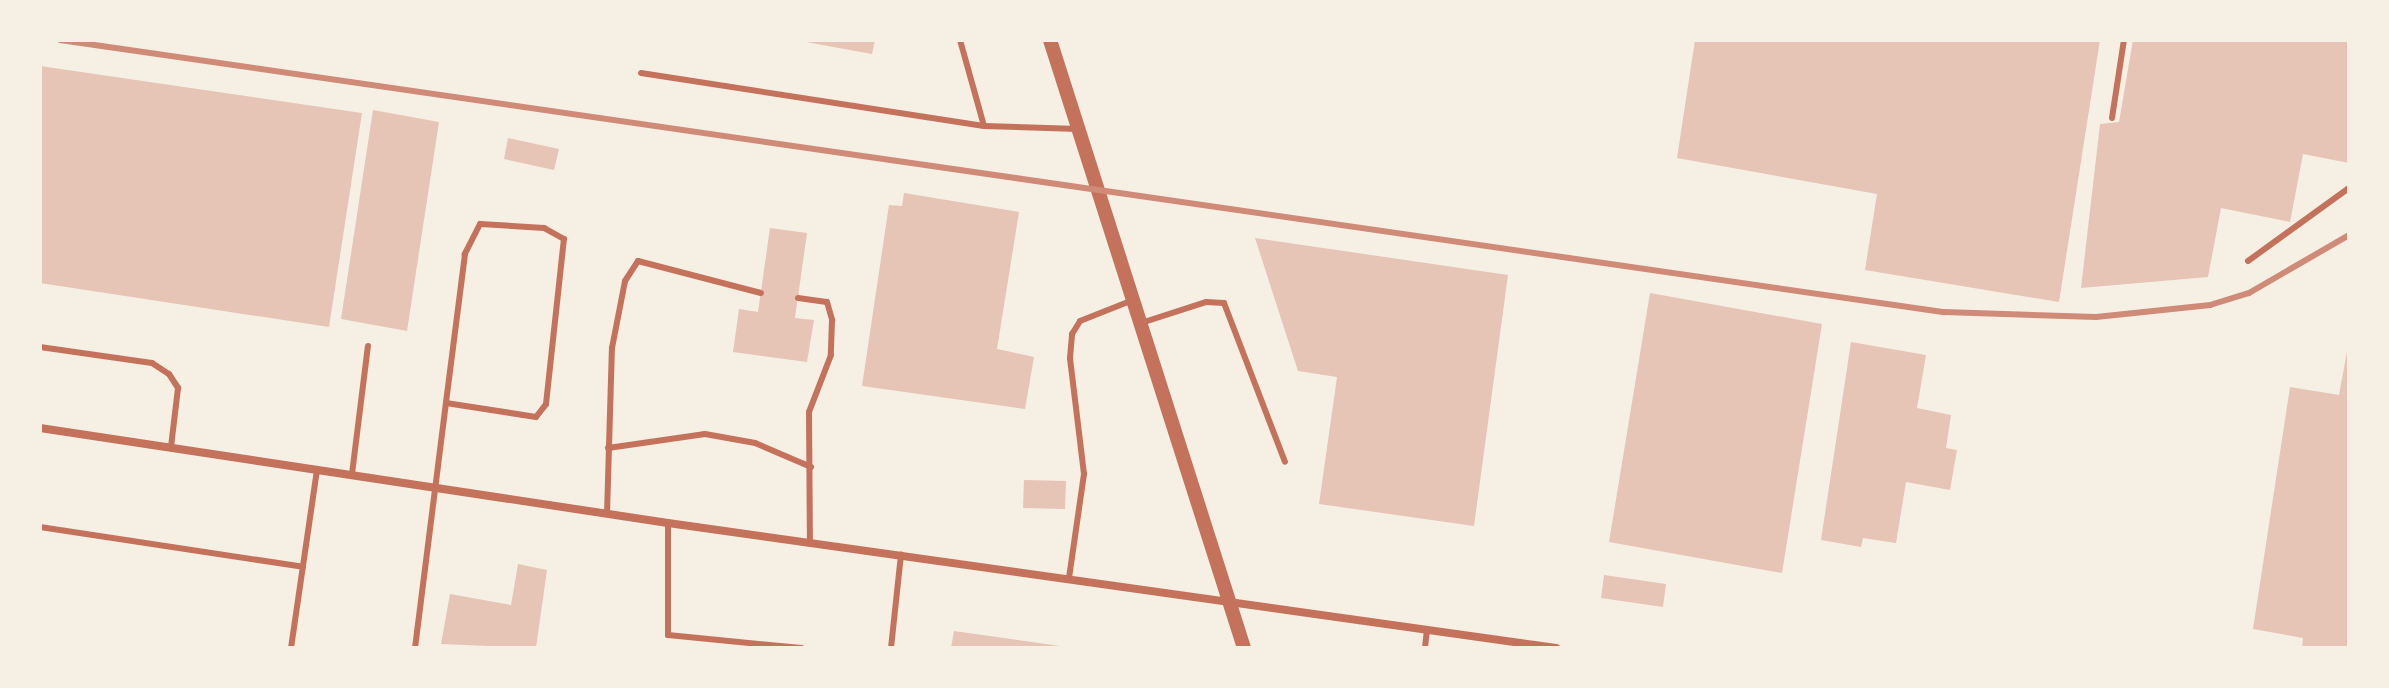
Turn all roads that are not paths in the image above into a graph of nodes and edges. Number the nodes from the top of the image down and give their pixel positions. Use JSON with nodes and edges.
{"nodes":[{"id":1,"x":960,"y":40,"type":"edge"},
{"id":2,"x":1050,"y":40,"type":"edge"},
{"id":3,"x":2124,"y":40,"type":"edge"},
{"id":4,"x":641,"y":73,"type":"dead end"},
{"id":5,"x":2112,"y":118,"type":"dead end"},
{"id":6,"x":984,"y":126,"type":"junction"},
{"id":7,"x":1078,"y":129,"type":"junction"},
{"id":8,"x":2349,"y":188,"type":"edge"},
{"id":9,"x":2248,"y":261,"type":"dead end"},
{"id":10,"x":761,"y":293,"type":"dead end"},
{"id":11,"x":798,"y":298,"type":"dead end"},
{"id":12,"x":1133,"y":300,"type":"junction"},
{"id":13,"x":1141,"y":323,"type":"junction"},
{"id":14,"x":368,"y":346,"type":"dead end"},
{"id":15,"x":40,"y":347,"type":"edge"},
{"id":16,"x":446,"y":403,"type":"junction"},
{"id":17,"x":40,"y":428,"type":"edge"},
{"id":18,"x":171,"y":447,"type":"junction"},
{"id":19,"x":608,"y":448,"type":"junction"},
{"id":20,"x":1285,"y":462,"type":"dead end"},
{"id":21,"x":811,"y":467,"type":"junction"},
{"id":22,"x":317,"y":469,"type":"junction"},
{"id":23,"x":352,"y":474,"type":"junction"},
{"id":24,"x":432,"y":487,"type":"junction"},
{"id":25,"x":607,"y":514,"type":"junction"},
{"id":26,"x":668,"y":523,"type":"junction"},
{"id":27,"x":40,"y":527,"type":"edge"},
{"id":28,"x":810,"y":543,"type":"junction"},
{"id":29,"x":901,"y":555,"type":"junction"},
{"id":30,"x":303,"y":567,"type":"junction"},
{"id":31,"x":1069,"y":578,"type":"junction"},
{"id":32,"x":1228,"y":599,"type":"junction"},
{"id":33,"x":1427,"y":629,"type":"junction"},
{"id":34,"x":291,"y":648,"type":"edge"},
{"id":35,"x":415,"y":648,"type":"edge"},
{"id":36,"x":801,"y":648,"type":"edge"},
{"id":37,"x":891,"y":648,"type":"edge"},
{"id":38,"x":1244,"y":648,"type":"edge"},
{"id":39,"x":1425,"y":648,"type":"edge"},
{"id":40,"x":1556,"y":648,"type":"edge"}],
"edges":[{"from":1,"to":6,"type":"lane"},
{"from":2,"to":7,"type":"street"},
{"from":3,"to":5,"type":"lane"},
{"from":4,"to":6,"type":"lane"},
{"from":6,"to":7,"type":"lane"},
{"from":7,"to":12,"type":"street"},
{"from":8,"to":9,"type":"lane"},
{"from":10,"to":19,"type":"lane"},
{"from":11,"to":21,"type":"lane"},
{"from":12,"to":13,"type":"street"},
{"from":12,"to":31,"type":"lane"},
{"from":13,"to":20,"type":"lane"},
{"from":13,"to":32,"type":"street"},
{"from":14,"to":23,"type":"lane"},
{"from":15,"to":18,"type":"lane"},
{"from":16,"to":16,"type":"lane"},
{"from":16,"to":24,"type":"lane"},
{"from":17,"to":18,"type":"street"},
{"from":18,"to":22,"type":"street"},
{"from":19,"to":21,"type":"lane"},
{"from":19,"to":25,"type":"lane"},
{"from":21,"to":28,"type":"lane"},
{"from":22,"to":23,"type":"street"},
{"from":22,"to":30,"type":"lane"},
{"from":23,"to":24,"type":"street"},
{"from":24,"to":25,"type":"street"},
{"from":24,"to":35,"type":"lane"},
{"from":25,"to":26,"type":"street"},
{"from":26,"to":28,"type":"street"},
{"from":26,"to":36,"type":"lane"},
{"from":27,"to":30,"type":"lane"},
{"from":28,"to":29,"type":"street"},
{"from":29,"to":31,"type":"street"},
{"from":29,"to":37,"type":"lane"},
{"from":30,"to":34,"type":"lane"},
{"from":31,"to":32,"type":"street"},
{"from":32,"to":33,"type":"street"},
{"from":32,"to":38,"type":"street"},
{"from":33,"to":39,"type":"lane"},
{"from":33,"to":40,"type":"street"}]}
